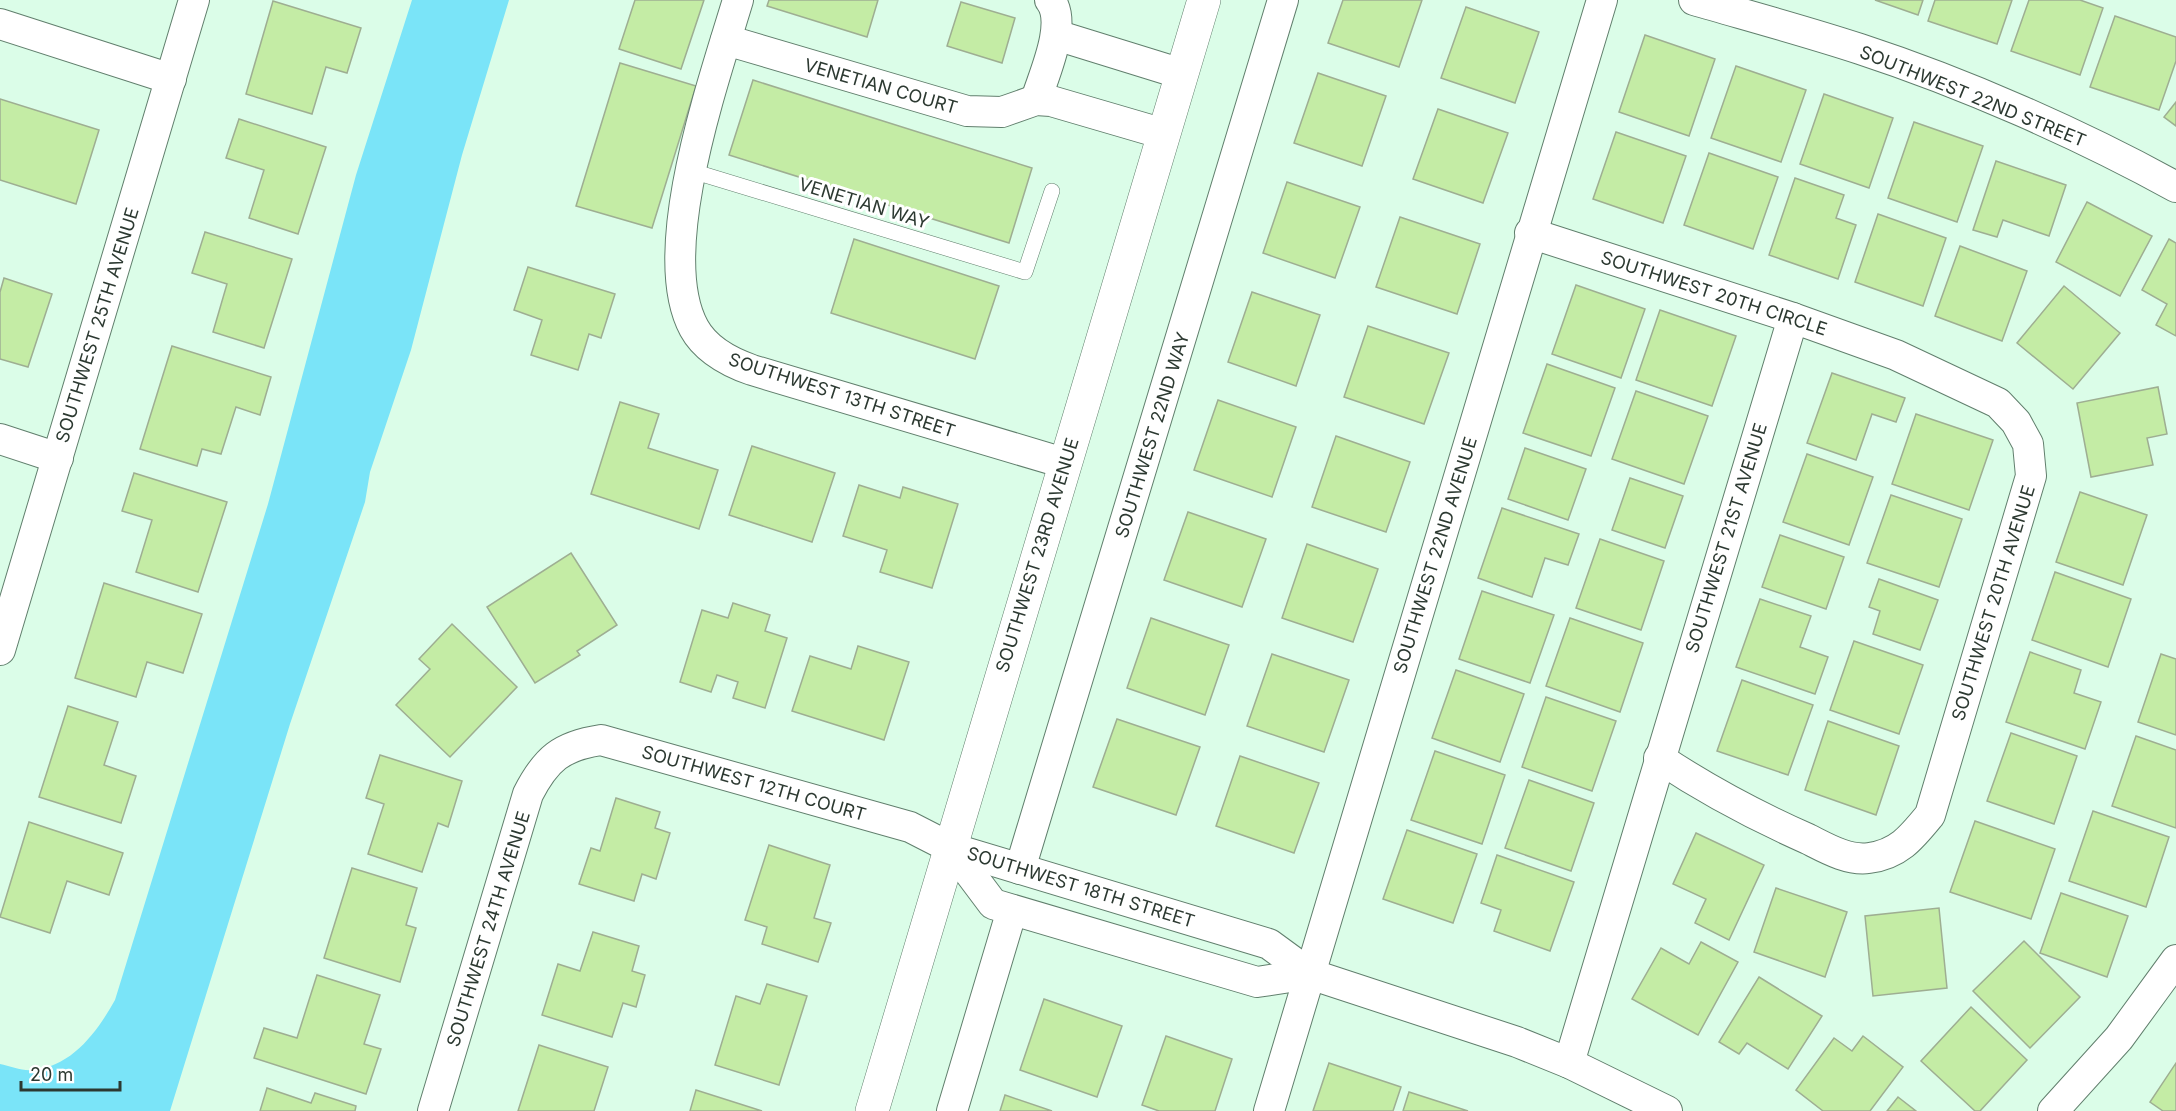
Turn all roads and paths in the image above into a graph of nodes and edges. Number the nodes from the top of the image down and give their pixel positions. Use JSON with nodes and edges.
{"nodes":[{"id":1,"x":194,"y":0,"type":"edge"},
{"id":2,"x":738,"y":0,"type":"edge"},
{"id":3,"x":1050,"y":0,"type":"edge"},
{"id":4,"x":1204,"y":0,"type":"edge"},
{"id":5,"x":1283,"y":0,"type":"edge"},
{"id":6,"x":1602,"y":0,"type":"edge"},
{"id":7,"x":1694,"y":0,"type":"edge"},
{"id":8,"x":0,"y":24,"type":"edge"},
{"id":9,"x":1056,"y":35,"type":"junction"},
{"id":10,"x":726,"y":40,"type":"junction"},
{"id":11,"x":1182,"y":74,"type":"junction"},
{"id":12,"x":171,"y":79,"type":"junction"},
{"id":13,"x":1036,"y":100,"type":"junction"},
{"id":14,"x":1164,"y":134,"type":"junction"},
{"id":15,"x":692,"y":171,"type":"junction"},
{"id":16,"x":2176,"y":187,"type":"edge"},
{"id":17,"x":1052,"y":191,"type":"dead end"},
{"id":18,"x":1530,"y":233,"type":"junction"},
{"id":19,"x":1793,"y":318,"type":"junction"},
{"id":20,"x":1896,"y":355,"type":"joint"},
{"id":21,"x":0,"y":439,"type":"edge"},
{"id":22,"x":58,"y":458,"type":"junction"},
{"id":23,"x":1064,"y":464,"type":"junction"},
{"id":24,"x":0,"y":650,"type":"edge"},
{"id":25,"x":556,"y":755,"type":"joint"},
{"id":26,"x":1659,"y":758,"type":"junction"},
{"id":27,"x":951,"y":848,"type":"junction"},
{"id":28,"x":1020,"y":869,"type":"junction"},
{"id":29,"x":1012,"y":910,"type":"junction"},
{"id":30,"x":2176,"y":960,"type":"edge"},
{"id":31,"x":1310,"y":974,"type":"junction"},
{"id":32,"x":1569,"y":1063,"type":"junction"},
{"id":33,"x":433,"y":1111,"type":"edge"},
{"id":34,"x":872,"y":1111,"type":"edge"},
{"id":35,"x":952,"y":1111,"type":"edge"},
{"id":36,"x":1269,"y":1111,"type":"edge"},
{"id":37,"x":1667,"y":1111,"type":"edge"},
{"id":38,"x":2053,"y":1111,"type":"edge"}],
"edges":[{"from":1,"to":12,"type":"street","name":"SOUTHWEST 25TH AVENUE"},
{"from":2,"to":10,"type":"street"},
{"from":3,"to":9,"type":"street"},
{"from":4,"to":11,"type":"street","name":"SOUTHWEST 23RD AVENUE"},
{"from":5,"to":28,"type":"street","name":"SOUTHWEST 22ND WAY"},
{"from":6,"to":18,"type":"street","name":"SOUTHWEST 22ND AVENUE"},
{"from":7,"to":16,"type":"street","name":"SOUTHWEST 22ND STREET"},
{"from":8,"to":12,"type":"street"},
{"from":9,"to":11,"type":"street"},
{"from":9,"to":13,"type":"street"},
{"from":10,"to":13,"type":"street","name":"VENETIAN COURT"},
{"from":10,"to":15,"type":"street"},
{"from":11,"to":14,"type":"street","name":"SOUTHWEST 23RD AVENUE"},
{"from":12,"to":22,"type":"street","name":"SOUTHWEST 25TH AVENUE"},
{"from":13,"to":14,"type":"street","name":"VENETIAN COURT"},
{"from":14,"to":23,"type":"street","name":"SOUTHWEST 23RD AVENUE"},
{"from":15,"to":17,"type":"lane","name":"VENETIAN WAY"},
{"from":15,"to":23,"type":"street","name":"SOUTHWEST 13TH STREET"},
{"from":18,"to":19,"type":"street","name":"SOUTHWEST 20TH CIRCLE"},
{"from":18,"to":31,"type":"street","name":"SOUTHWEST 22ND AVENUE"},
{"from":19,"to":20,"type":"street","name":"SOUTHWEST 20TH CIRCLE"},
{"from":19,"to":26,"type":"street","name":"SOUTHWEST 21ST AVENUE"},
{"from":20,"to":26,"type":"street","name":"SOUTHWEST 20TH AVENUE"},
{"from":21,"to":22,"type":"street"},
{"from":22,"to":24,"type":"street","name":"SOUTHWEST 25TH AVENUE"},
{"from":23,"to":27,"type":"street","name":"SOUTHWEST 23RD AVENUE"},
{"from":25,"to":27,"type":"street","name":"SOUTHWEST 12TH COURT"},
{"from":25,"to":33,"type":"street","name":"SOUTHWEST 24TH AVENUE"},
{"from":26,"to":32,"type":"street","name":"SOUTHWEST 21ST AVENUE"},
{"from":27,"to":28,"type":"street","name":"SOUTHWEST 18TH STREET"},
{"from":27,"to":29,"type":"street","name":"SOUTHWEST 18TH STREET"},
{"from":27,"to":34,"type":"street","name":"SOUTHWEST 23RD AVENUE"},
{"from":28,"to":31,"type":"street","name":"SOUTHWEST 18TH STREET"},
{"from":29,"to":31,"type":"street","name":"SOUTHWEST 18TH STREET"},
{"from":29,"to":35,"type":"street"},
{"from":30,"to":38,"type":"street"},
{"from":31,"to":32,"type":"street","name":"SOUTHWEST 18TH STREET"},
{"from":31,"to":36,"type":"street","name":"SOUTHWEST 22ND AVENUE"},
{"from":32,"to":37,"type":"street","name":"SOUTHWEST 18TH STREET"}]}
